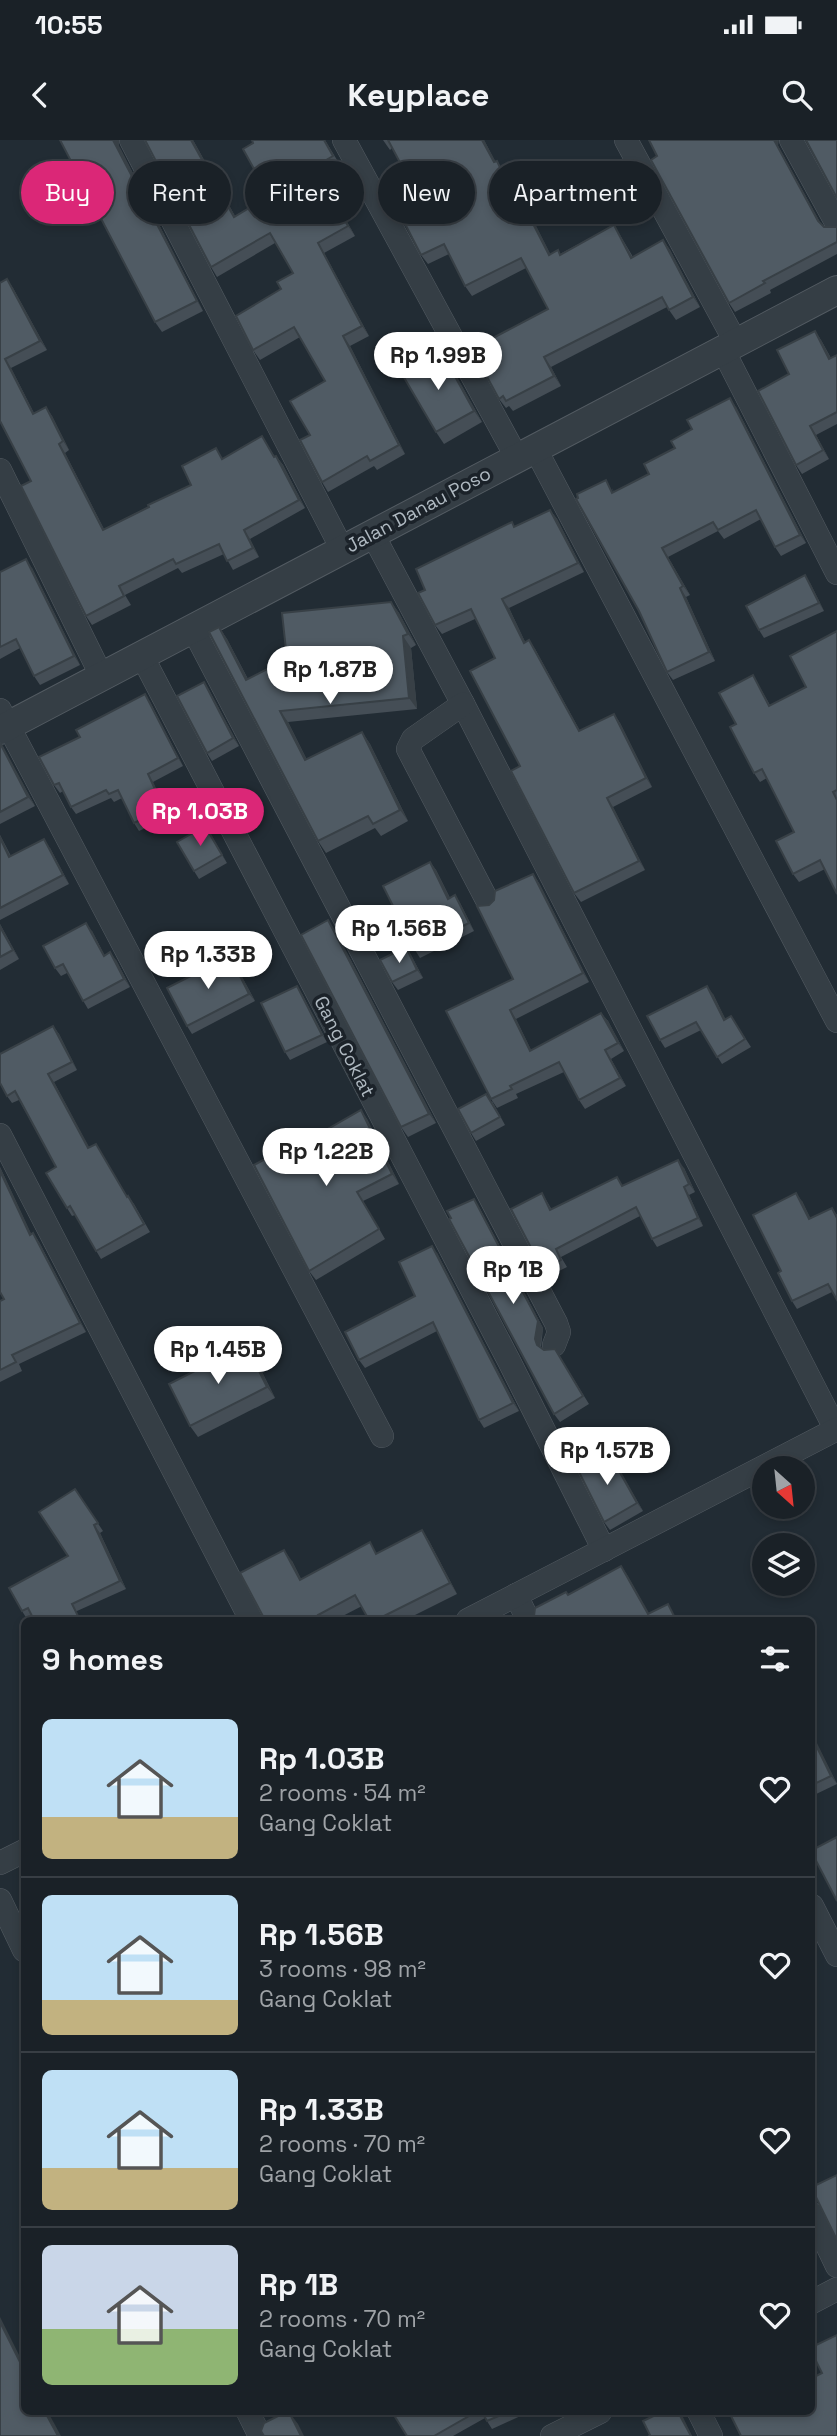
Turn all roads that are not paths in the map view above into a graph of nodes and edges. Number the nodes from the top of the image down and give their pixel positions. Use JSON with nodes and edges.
{"nodes":[{"id":1,"x":131,"y":140,"type":"edge"},
{"id":2,"x":344,"y":140,"type":"edge"},
{"id":3,"x":626,"y":140,"type":"edge"},
{"id":4,"x":791,"y":140,"type":"edge"},
{"id":5,"x":837,"y":224,"type":"edge"},
{"id":6,"x":837,"y":290,"type":"edge"},
{"id":7,"x":729,"y":347,"type":"junction"},
{"id":8,"x":526,"y":453,"type":"junction"},
{"id":9,"x":0,"y":470,"type":"edge"},
{"id":10,"x":372,"y":533,"type":"junction"},
{"id":11,"x":342,"y":549,"type":"junction"},
{"id":12,"x":837,"y":573,"type":"edge"},
{"id":13,"x":192,"y":627,"type":"junction"},
{"id":14,"x":141,"y":654,"type":"junction"},
{"id":15,"x":101,"y":675,"type":"junction"},
{"id":16,"x":463,"y":704,"type":"junction"},
{"id":17,"x":3,"y":722,"type":"edge"},
{"id":18,"x":488,"y":902,"type":"edge"},
{"id":19,"x":837,"y":1021,"type":"edge"},
{"id":20,"x":0,"y":1135,"type":"edge"},
{"id":21,"x":554,"y":1345,"type":"dead end"},
{"id":22,"x":837,"y":1430,"type":"edge"},
{"id":23,"x":382,"y":1436,"type":"dead end"},
{"id":24,"x":604,"y":1550,"type":"junction"},
{"id":25,"x":516,"y":1595,"type":"junction"},
{"id":26,"x":249,"y":1617,"type":"edge"},
{"id":27,"x":474,"y":1617,"type":"edge"},
{"id":28,"x":527,"y":1617,"type":"edge"},
{"id":29,"x":21,"y":1852,"type":"edge"},
{"id":30,"x":0,"y":1863,"type":"edge"},
{"id":31,"x":0,"y":1900,"type":"edge"},
{"id":32,"x":815,"y":1912,"type":"edge"},
{"id":33,"x":21,"y":1944,"type":"edge"},
{"id":34,"x":837,"y":1955,"type":"edge"},
{"id":35,"x":815,"y":2220,"type":"edge"},
{"id":36,"x":837,"y":2266,"type":"edge"},
{"id":37,"x":837,"y":2289,"type":"edge"},
{"id":38,"x":815,"y":2300,"type":"edge"},
{"id":39,"x":250,"y":2415,"type":"edge"},
{"id":40,"x":594,"y":2415,"type":"edge"},
{"id":41,"x":700,"y":2415,"type":"edge"},
{"id":42,"x":260,"y":2436,"type":"edge"},
{"id":43,"x":552,"y":2436,"type":"edge"},
{"id":44,"x":711,"y":2436,"type":"edge"}],
"edges":[{"from":1,"to":11,"type":"street"},
{"from":2,"to":8,"type":"street"},
{"from":3,"to":7,"type":"street"},
{"from":4,"to":5,"type":"street"},
{"from":6,"to":7,"type":"street","name":"Jalan Danau Poso"},
{"from":7,"to":8,"type":"street","name":"Jalan Danau Poso"},
{"from":7,"to":12,"type":"street"},
{"from":8,"to":10,"type":"street","name":"Jalan Danau Poso"},
{"from":8,"to":19,"type":"street"},
{"from":9,"to":15,"type":"street"},
{"from":10,"to":11,"type":"street","name":"Jalan Danau Poso"},
{"from":10,"to":16,"type":"street"},
{"from":11,"to":13,"type":"street","name":"Jalan Danau Poso"},
{"from":13,"to":14,"type":"street","name":"Jalan Danau Poso"},
{"from":13,"to":21,"type":"street"},
{"from":14,"to":15,"type":"street","name":"Jalan Danau Poso"},
{"from":14,"to":24,"type":"street","name":"Gang Coklat"},
{"from":15,"to":17,"type":"street","name":"Jalan Danau Poso"},
{"from":16,"to":18,"type":"street"},
{"from":16,"to":22,"type":"street"},
{"from":17,"to":23,"type":"street"},
{"from":20,"to":26,"type":"street"},
{"from":22,"to":24,"type":"street"},
{"from":24,"to":25,"type":"street"},
{"from":25,"to":27,"type":"street"},
{"from":25,"to":28,"type":"street"},
{"from":29,"to":30,"type":"street"},
{"from":31,"to":33,"type":"street"},
{"from":32,"to":34,"type":"street"},
{"from":35,"to":36,"type":"street"},
{"from":37,"to":38,"type":"street"},
{"from":39,"to":42,"type":"street"},
{"from":40,"to":43,"type":"street"},
{"from":41,"to":44,"type":"street"}]}
